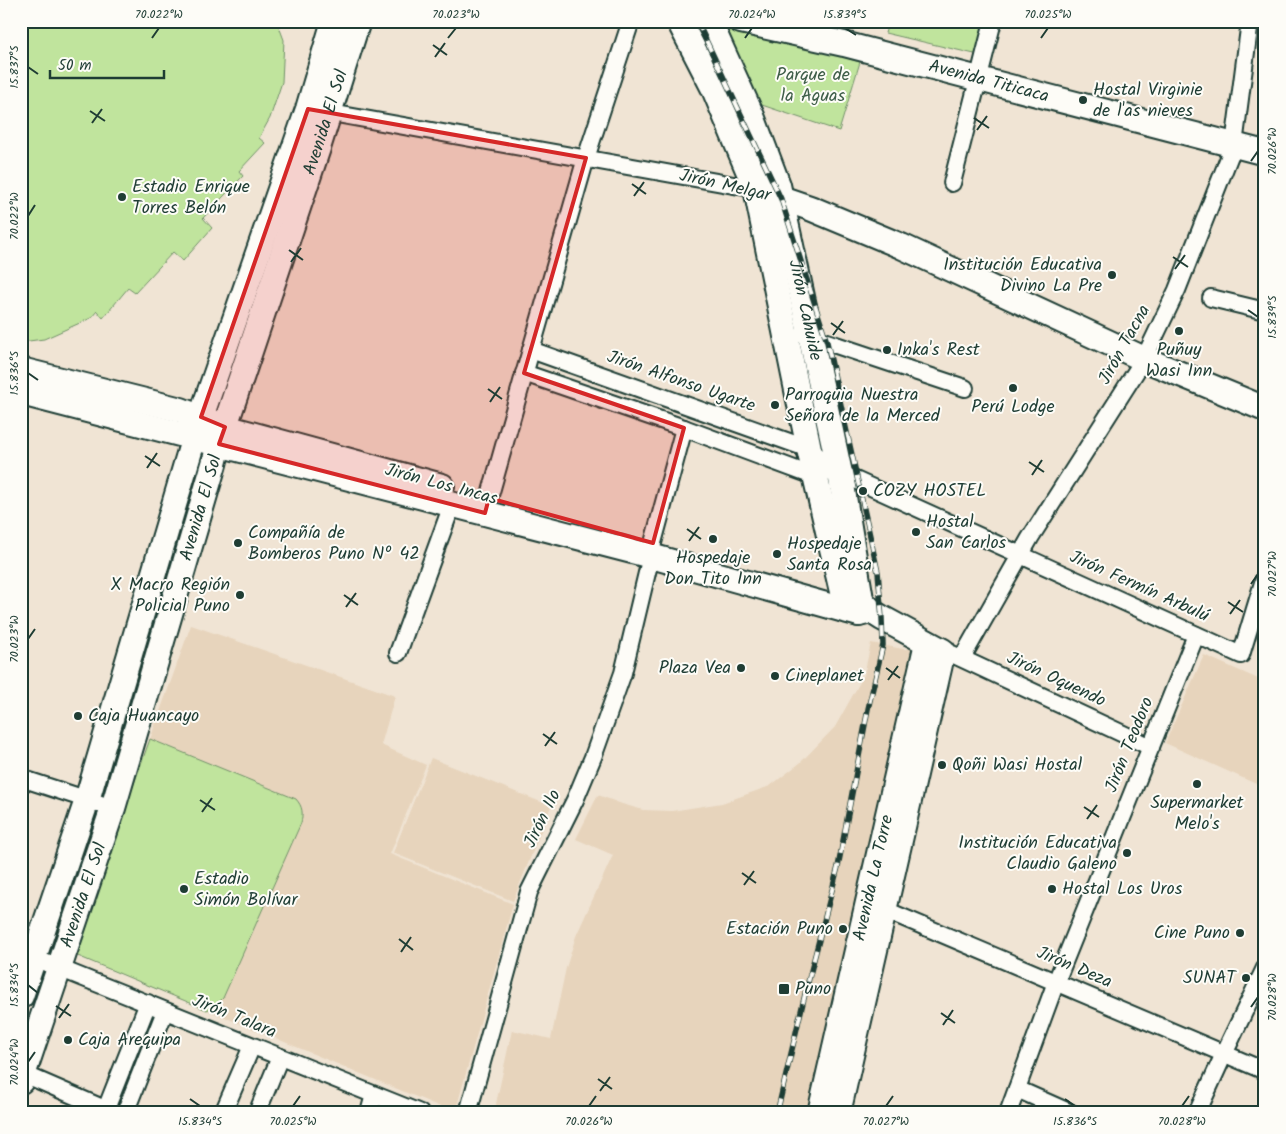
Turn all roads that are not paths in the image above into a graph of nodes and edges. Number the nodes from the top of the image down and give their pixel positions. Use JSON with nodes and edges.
{"nodes":[{"id":1,"x":334,"y":21,"type":"edge"},
{"id":2,"x":358,"y":21,"type":"edge"},
{"id":3,"x":631,"y":21,"type":"edge"},
{"id":4,"x":679,"y":21,"type":"edge"},
{"id":5,"x":709,"y":21,"type":"edge"},
{"id":6,"x":741,"y":21,"type":"edge"},
{"id":7,"x":993,"y":21,"type":"edge"},
{"id":8,"x":1250,"y":21,"type":"edge"},
{"id":9,"x":979,"y":78,"type":"junction"},
{"id":10,"x":319,"y":111,"type":"junction"},
{"id":11,"x":1234,"y":145,"type":"junction"},
{"id":12,"x":1265,"y":153,"type":"edge"},
{"id":13,"x":586,"y":158,"type":"junction"},
{"id":14,"x":952,"y":183,"type":"dead end"},
{"id":15,"x":756,"y":189,"type":"junction"},
{"id":16,"x":781,"y":199,"type":"junction"},
{"id":17,"x":1211,"y":298,"type":"dead end"},
{"id":18,"x":1265,"y":311,"type":"edge"},
{"id":19,"x":786,"y":328,"type":"junction"},
{"id":20,"x":811,"y":336,"type":"junction"},
{"id":21,"x":530,"y":350,"type":"junction"},
{"id":22,"x":1144,"y":359,"type":"junction"},
{"id":23,"x":21,"y":370,"type":"edge"},
{"id":24,"x":524,"y":373,"type":"junction"},
{"id":25,"x":964,"y":388,"type":"dead end"},
{"id":26,"x":21,"y":393,"type":"edge"},
{"id":27,"x":1265,"y":410,"type":"edge"},
{"id":28,"x":198,"y":427,"type":"junction"},
{"id":29,"x":684,"y":428,"type":"junction"},
{"id":30,"x":222,"y":435,"type":"junction"},
{"id":31,"x":809,"y":448,"type":"junction"},
{"id":32,"x":840,"y":473,"type":"junction"},
{"id":33,"x":816,"y":477,"type":"junction"},
{"id":34,"x":452,"y":505,"type":"junction"},
{"id":35,"x":487,"y":506,"type":"junction"},
{"id":36,"x":652,"y":550,"type":"junction"},
{"id":37,"x":1020,"y":555,"type":"junction"},
{"id":38,"x":1265,"y":576,"type":"edge"},
{"id":39,"x":856,"y":606,"type":"junction"},
{"id":40,"x":1196,"y":635,"type":"junction"},
{"id":41,"x":944,"y":651,"type":"junction"},
{"id":42,"x":398,"y":653,"type":"dead end"},
{"id":43,"x":1151,"y":747,"type":"junction"},
{"id":44,"x":21,"y":778,"type":"edge"},
{"id":45,"x":87,"y":800,"type":"junction"},
{"id":46,"x":112,"y":808,"type":"junction"},
{"id":47,"x":876,"y":906,"type":"junction"},
{"id":48,"x":34,"y":958,"type":"junction"},
{"id":49,"x":59,"y":967,"type":"junction"},
{"id":50,"x":1265,"y":968,"type":"edge"},
{"id":51,"x":1056,"y":982,"type":"junction"},
{"id":52,"x":21,"y":996,"type":"edge"},
{"id":53,"x":148,"y":1004,"type":"junction"},
{"id":54,"x":166,"y":1011,"type":"junction"},
{"id":55,"x":252,"y":1046,"type":"junction"},
{"id":56,"x":1224,"y":1054,"type":"junction"},
{"id":57,"x":280,"y":1057,"type":"junction"},
{"id":58,"x":1265,"y":1071,"type":"edge"},
{"id":59,"x":22,"y":1077,"type":"edge"},
{"id":60,"x":1017,"y":1089,"type":"junction"},
{"id":61,"x":374,"y":1095,"type":"junction"},
{"id":62,"x":110,"y":1111,"type":"edge"},
{"id":63,"x":125,"y":1113,"type":"edge"},
{"id":64,"x":223,"y":1113,"type":"edge"},
{"id":65,"x":257,"y":1113,"type":"edge"},
{"id":66,"x":369,"y":1113,"type":"edge"},
{"id":67,"x":420,"y":1113,"type":"edge"},
{"id":68,"x":468,"y":1113,"type":"edge"},
{"id":69,"x":820,"y":1113,"type":"edge"},
{"id":70,"x":838,"y":1113,"type":"edge"},
{"id":71,"x":1008,"y":1113,"type":"edge"},
{"id":72,"x":1072,"y":1113,"type":"edge"},
{"id":73,"x":1197,"y":1113,"type":"edge"}],
"edges":[{"from":1,"to":10,"type":"street","name":"Avenida El Sol"},
{"from":2,"to":10,"type":"street","name":"Avenida El Sol"},
{"from":3,"to":13,"type":"street"},
{"from":4,"to":15,"type":"street"},
{"from":5,"to":16,"type":"street","name":"Jirón Cahuide"},
{"from":6,"to":9,"type":"street","name":"Avenida Titicaca"},
{"from":7,"to":9,"type":"street"},
{"from":8,"to":11,"type":"street","name":"Jirón Tacna"},
{"from":9,"to":11,"type":"street","name":"Avenida Titicaca"},
{"from":9,"to":14,"type":"street"},
{"from":10,"to":13,"type":"street","name":"Jirón Melgar"},
{"from":10,"to":28,"type":"street","name":"Avenida El Sol"},
{"from":10,"to":30,"type":"street","name":"Avenida El Sol"},
{"from":11,"to":12,"type":"street","name":"Avenida Titicaca"},
{"from":11,"to":22,"type":"street","name":"Jirón Tacna"},
{"from":13,"to":15,"type":"street","name":"Jirón Melgar"},
{"from":13,"to":21,"type":"street"},
{"from":15,"to":16,"type":"street","name":"Jirón Melgar"},
{"from":15,"to":19,"type":"street"},
{"from":16,"to":20,"type":"street","name":"Jirón Cahuide"},
{"from":16,"to":22,"type":"street","name":"Jirón Melgar"},
{"from":17,"to":18,"type":"street"},
{"from":19,"to":20,"type":"street"},
{"from":19,"to":31,"type":"street"},
{"from":20,"to":25,"type":"street"},
{"from":20,"to":32,"type":"street","name":"Jirón Cahuide"},
{"from":21,"to":24,"type":"street"},
{"from":21,"to":31,"type":"street","name":"Jirón Alfonso Ugarte"},
{"from":22,"to":27,"type":"street","name":"Jirón Melgar"},
{"from":22,"to":37,"type":"street","name":"Jirón Tacna"},
{"from":23,"to":28,"type":"street","name":"Jirón Los Incas"},
{"from":24,"to":29,"type":"street"},
{"from":24,"to":35,"type":"street"},
{"from":26,"to":28,"type":"street","name":"Jirón Los Incas"},
{"from":28,"to":30,"type":"street","name":"Jirón Los Incas"},
{"from":28,"to":45,"type":"street","name":"Avenida El Sol"},
{"from":29,"to":33,"type":"street"},
{"from":29,"to":36,"type":"street","name":"Jirón Ilo"},
{"from":30,"to":34,"type":"street","name":"Jirón Los Incas"},
{"from":30,"to":35,"type":"street","name":"Jirón Los Incas"},
{"from":30,"to":46,"type":"street","name":"Avenida El Sol"},
{"from":31,"to":32,"type":"street","name":"Jirón Alfonso Ugarte"},
{"from":31,"to":33,"type":"street"},
{"from":32,"to":33,"type":"street"},
{"from":32,"to":37,"type":"street","name":"Jirón Alfonso Ugarte"},
{"from":32,"to":39,"type":"street","name":"Jirón Cahuide"},
{"from":33,"to":39,"type":"street"},
{"from":34,"to":35,"type":"street","name":"Jirón Los Incas"},
{"from":34,"to":42,"type":"street"},
{"from":35,"to":36,"type":"street","name":"Jirón Los Incas"},
{"from":36,"to":39,"type":"street","name":"Jirón Los Incas"},
{"from":36,"to":68,"type":"street","name":"Jirón Ilo"},
{"from":37,"to":40,"type":"street","name":"Jirón Fermín Arbulú"},
{"from":37,"to":41,"type":"street","name":"Jirón Tacna"},
{"from":38,"to":40,"type":"street","name":"Jirón Fermín Arbulú"},
{"from":39,"to":41,"type":"street"},
{"from":40,"to":43,"type":"street","name":"Jirón Teodoro"},
{"from":41,"to":43,"type":"street","name":"Jirón Oquendo"},
{"from":41,"to":47,"type":"street","name":"Avenida La Torre"},
{"from":43,"to":51,"type":"street","name":"Jirón Teodoro"},
{"from":44,"to":45,"type":"street"},
{"from":45,"to":46,"type":"street"},
{"from":45,"to":48,"type":"street","name":"Avenida El Sol"},
{"from":46,"to":49,"type":"street","name":"Avenida El Sol"},
{"from":47,"to":51,"type":"street","name":"Jirón Deza"},
{"from":47,"to":69,"type":"street","name":"Avenida La Torre"},
{"from":47,"to":70,"type":"street","name":"Avenida La Torre"},
{"from":48,"to":49,"type":"street","name":"Jirón Talara"},
{"from":48,"to":52,"type":"street","name":"Avenida El Sol"},
{"from":49,"to":53,"type":"street","name":"Jirón Talara"},
{"from":49,"to":59,"type":"street","name":"Avenida El Sol"},
{"from":50,"to":56,"type":"street"},
{"from":51,"to":56,"type":"street","name":"Jirón Deza"},
{"from":51,"to":60,"type":"street","name":"Jirón Teodoro"},
{"from":53,"to":54,"type":"street","name":"Jirón Talara"},
{"from":53,"to":62,"type":"street"},
{"from":54,"to":55,"type":"street","name":"Jirón Talara"},
{"from":54,"to":63,"type":"street"},
{"from":55,"to":57,"type":"street","name":"Jirón Talara"},
{"from":55,"to":64,"type":"street"},
{"from":56,"to":58,"type":"street","name":"Jirón Deza"},
{"from":56,"to":73,"type":"street"},
{"from":57,"to":61,"type":"street","name":"Jirón Talara"},
{"from":57,"to":65,"type":"street"},
{"from":59,"to":62,"type":"street"},
{"from":60,"to":71,"type":"street","name":"Jirón Teodoro"},
{"from":60,"to":72,"type":"street"},
{"from":61,"to":66,"type":"street"},
{"from":61,"to":67,"type":"street","name":"Jirón Talara"}]}
